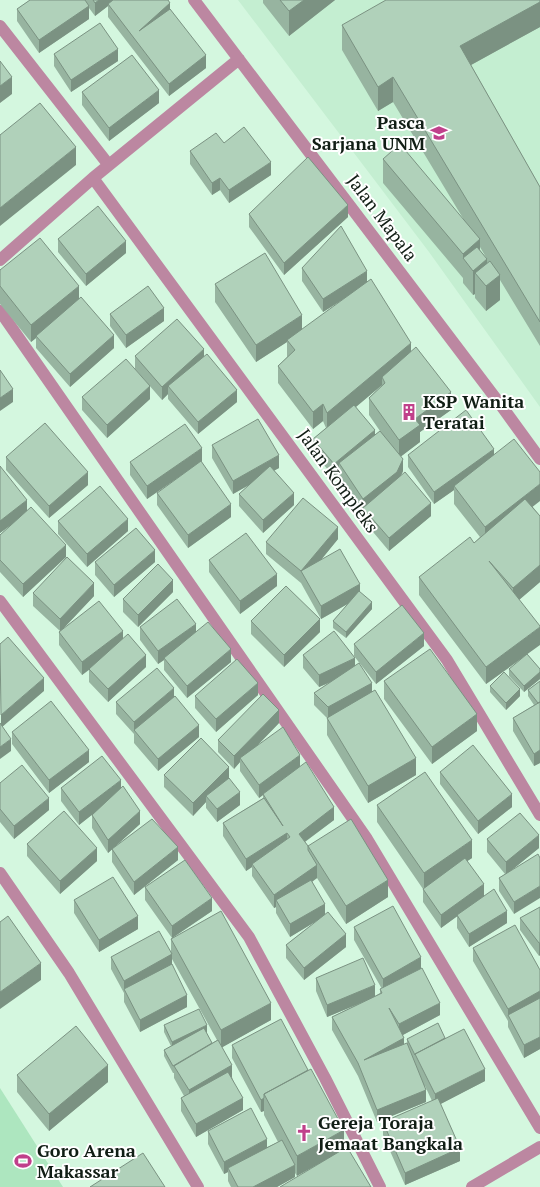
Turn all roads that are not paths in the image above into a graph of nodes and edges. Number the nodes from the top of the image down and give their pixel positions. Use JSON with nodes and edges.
{"nodes":[{"id":1,"x":194,"y":0,"type":"edge"},
{"id":2,"x":0,"y":26,"type":"edge"},
{"id":3,"x":239,"y":59,"type":"junction"},
{"id":4,"x":108,"y":164,"type":"junction"},
{"id":5,"x":93,"y":178,"type":"junction"},
{"id":6,"x":0,"y":260,"type":"edge"},
{"id":7,"x":0,"y":311,"type":"edge"},
{"id":8,"x":540,"y":459,"type":"edge"},
{"id":9,"x":0,"y":601,"type":"edge"},
{"id":10,"x":540,"y":815,"type":"edge"},
{"id":11,"x":0,"y":872,"type":"edge"},
{"id":12,"x":540,"y":1128,"type":"edge"},
{"id":13,"x":540,"y":1148,"type":"edge"},
{"id":14,"x":198,"y":1187,"type":"edge"},
{"id":15,"x":380,"y":1187,"type":"edge"},
{"id":16,"x":472,"y":1187,"type":"edge"}],
"edges":[{"from":1,"to":3,"type":"street","name":"Jalan Mapala"},
{"from":2,"to":4,"type":"street"},
{"from":3,"to":4,"type":"street"},
{"from":3,"to":8,"type":"street","name":"Jalan Mapala"},
{"from":4,"to":5,"type":"street"},
{"from":5,"to":6,"type":"street"},
{"from":5,"to":10,"type":"street","name":"Jalan Kompleks"},
{"from":7,"to":12,"type":"street"},
{"from":9,"to":15,"type":"street"},
{"from":11,"to":14,"type":"street"},
{"from":13,"to":16,"type":"street"}]}
